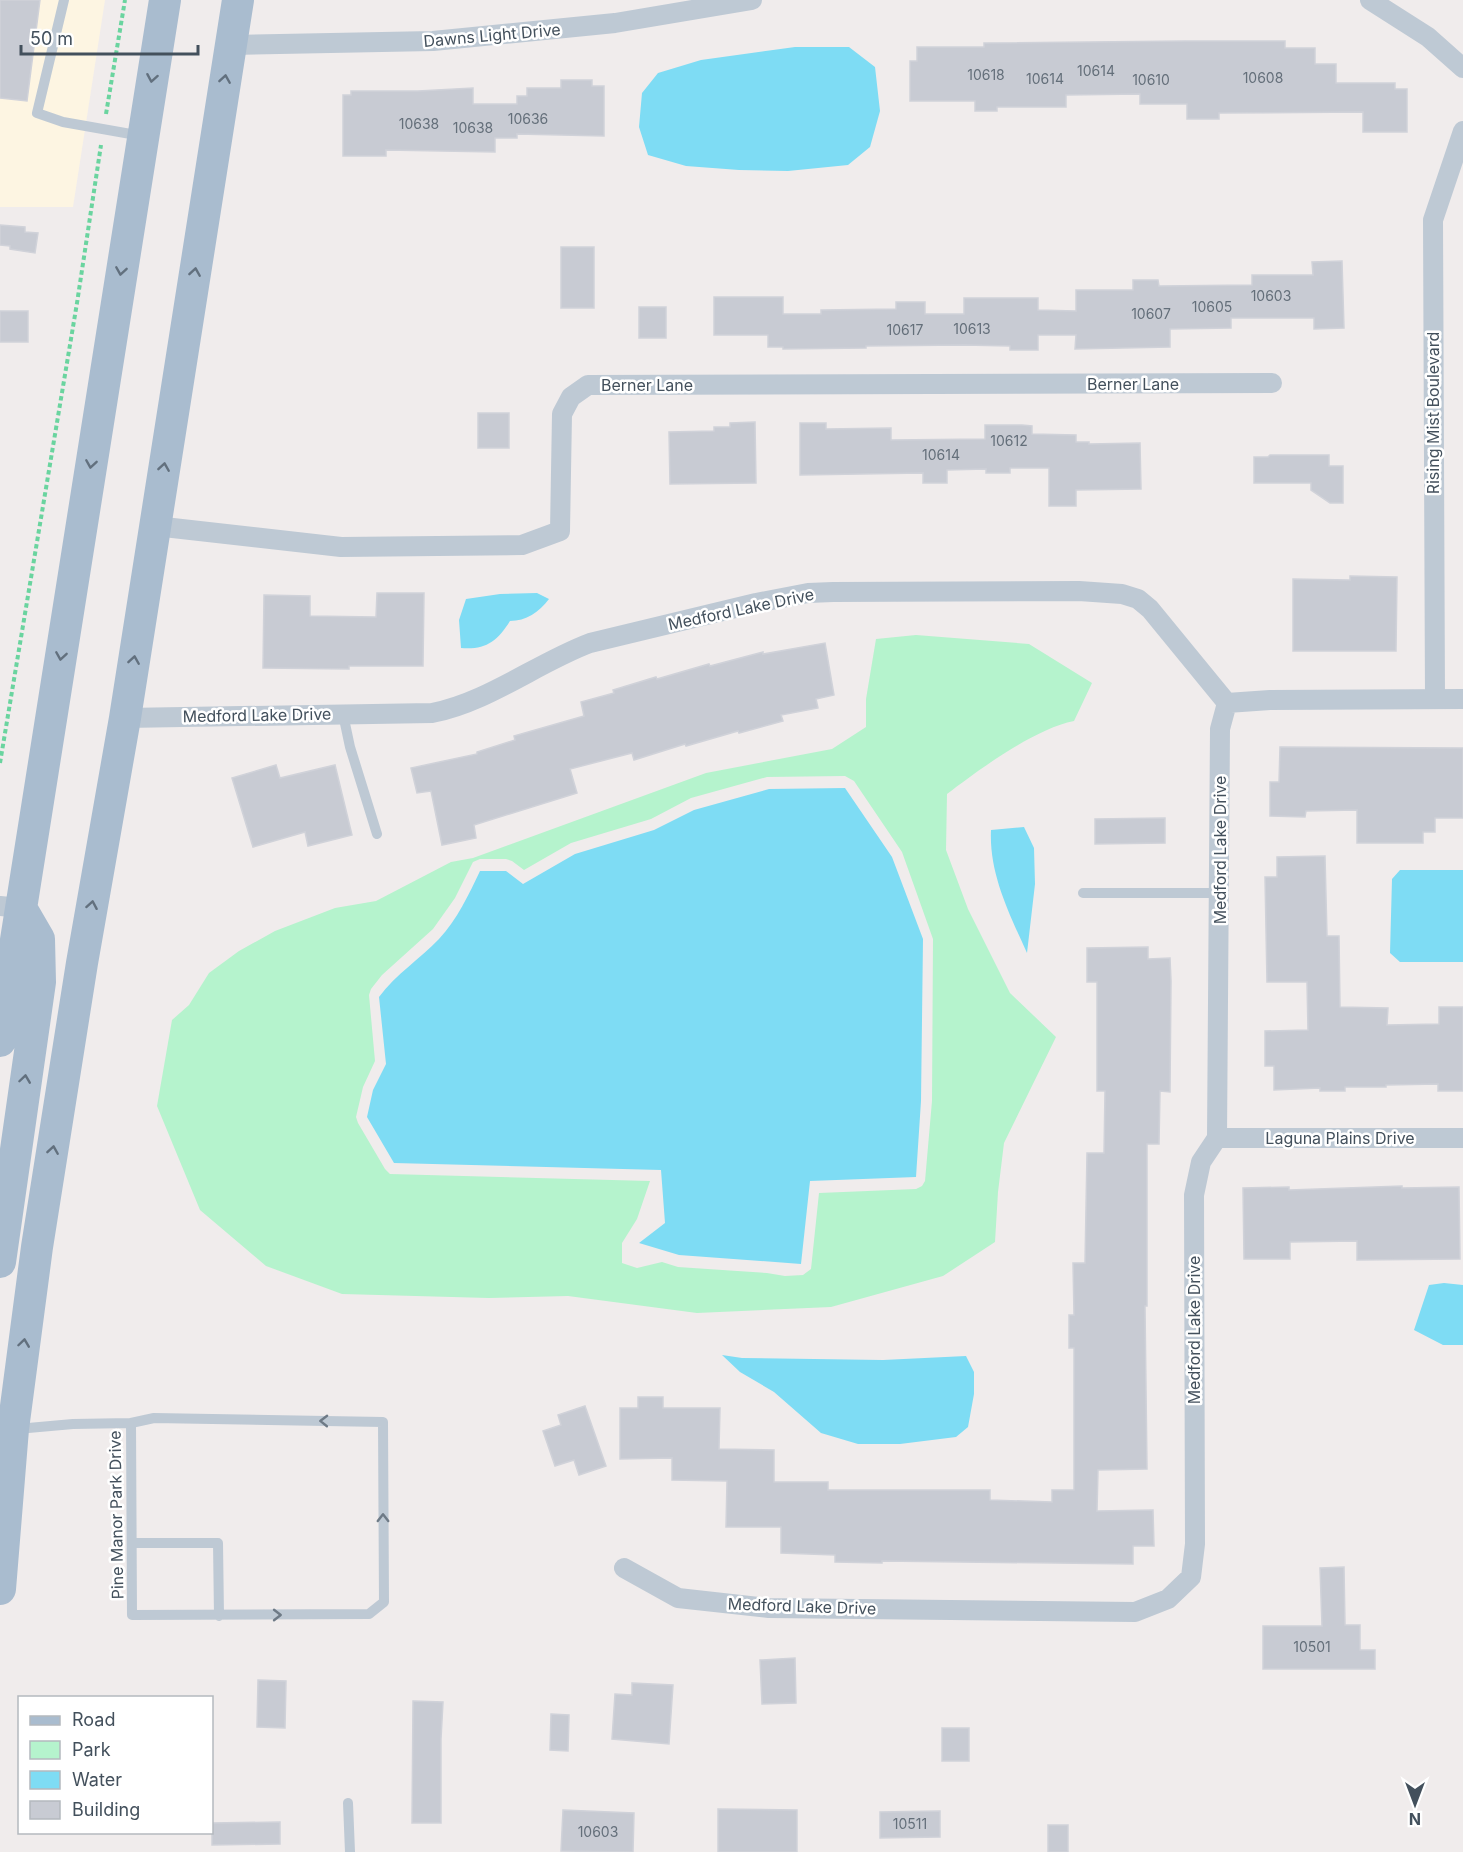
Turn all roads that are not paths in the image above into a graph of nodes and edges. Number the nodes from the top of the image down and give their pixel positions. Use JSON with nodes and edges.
{"nodes":[{"id":1,"x":64,"y":0,"type":"edge"},
{"id":2,"x":165,"y":0,"type":"edge"},
{"id":3,"x":238,"y":0,"type":"edge"},
{"id":4,"x":752,"y":0,"type":"edge"},
{"id":5,"x":1370,"y":0,"type":"edge"},
{"id":6,"x":231,"y":45,"type":"junction"},
{"id":7,"x":1463,"y":68,"type":"edge"},
{"id":8,"x":1463,"y":131,"type":"edge"},
{"id":9,"x":142,"y":136,"type":"junction"},
{"id":10,"x":1272,"y":383,"type":"dead end"},
{"id":11,"x":155,"y":526,"type":"junction"},
{"id":12,"x":1435,"y":699,"type":"junction"},
{"id":13,"x":1463,"y":699,"type":"edge"},
{"id":14,"x":1227,"y":703,"type":"junction"},
{"id":15,"x":343,"y":714,"type":"junction"},
{"id":16,"x":125,"y":718,"type":"junction"},
{"id":17,"x":377,"y":834,"type":"dead end"},
{"id":18,"x":1219,"y":893,"type":"junction"},
{"id":19,"x":1083,"y":894,"type":"dead end"},
{"id":20,"x":11,"y":907,"type":"edge"},
{"id":21,"x":0,"y":1041,"type":"edge"},
{"id":22,"x":1217,"y":1138,"type":"junction"},
{"id":23,"x":1463,"y":1138,"type":"edge"},
{"id":24,"x":0,"y":1262,"type":"edge"},
{"id":25,"x":0,"y":1368,"type":"edge"},
{"id":26,"x":14,"y":1419,"type":"junction"},
{"id":27,"x":131,"y":1424,"type":"junction"},
{"id":28,"x":132,"y":1543,"type":"junction"},
{"id":29,"x":624,"y":1568,"type":"dead end"},
{"id":30,"x":0,"y":1589,"type":"edge"},
{"id":31,"x":219,"y":1616,"type":"junction"},
{"id":32,"x":348,"y":1803,"type":"dead end"},
{"id":33,"x":350,"y":1852,"type":"edge"}],
"edges":[{"from":1,"to":9,"type":"lane"},
{"from":2,"to":9,"type":"main road","one_way":true},
{"from":3,"to":6,"type":"main road"},
{"from":4,"to":6,"type":"street","name":"Dawns Light Drive"},
{"from":5,"to":7,"type":"street"},
{"from":11,"to":6,"type":"main road","one_way":true},
{"from":8,"to":12,"type":"street","name":"Rising Mist Boulevard"},
{"from":9,"to":20,"type":"main road","one_way":true},
{"from":10,"to":11,"type":"street","name":"Berner Lane"},
{"from":16,"to":11,"type":"main road","one_way":true},
{"from":12,"to":13,"type":"street"},
{"from":12,"to":14,"type":"street"},
{"from":14,"to":15,"type":"street","name":"Medford Lake Drive"},
{"from":14,"to":18,"type":"street","name":"Medford Lake Drive"},
{"from":15,"to":16,"type":"street","name":"Medford Lake Drive"},
{"from":15,"to":17,"type":"lane"},
{"from":26,"to":16,"type":"main road","one_way":true},
{"from":18,"to":19,"type":"lane"},
{"from":18,"to":22,"type":"street","name":"Medford Lake Drive"},
{"from":20,"to":21,"type":"main road"},
{"from":24,"to":20,"type":"main road","one_way":true},
{"from":22,"to":23,"type":"street","name":"Laguna Plains Drive"},
{"from":22,"to":29,"type":"street","name":"Medford Lake Drive"},
{"from":25,"to":26,"type":"main road"},
{"from":26,"to":27,"type":"lane","name":"Pine Manor Park Drive"},
{"from":26,"to":30,"type":"main road"},
{"from":27,"to":28,"type":"lane","name":"Pine Manor Park Drive"},
{"from":31,"to":27,"type":"lane","one_way":true},
{"from":28,"to":31,"type":"lane","name":"Pine Manor Park Drive"},
{"from":28,"to":31,"type":"lane"},
{"from":32,"to":33,"type":"lane"}]}
